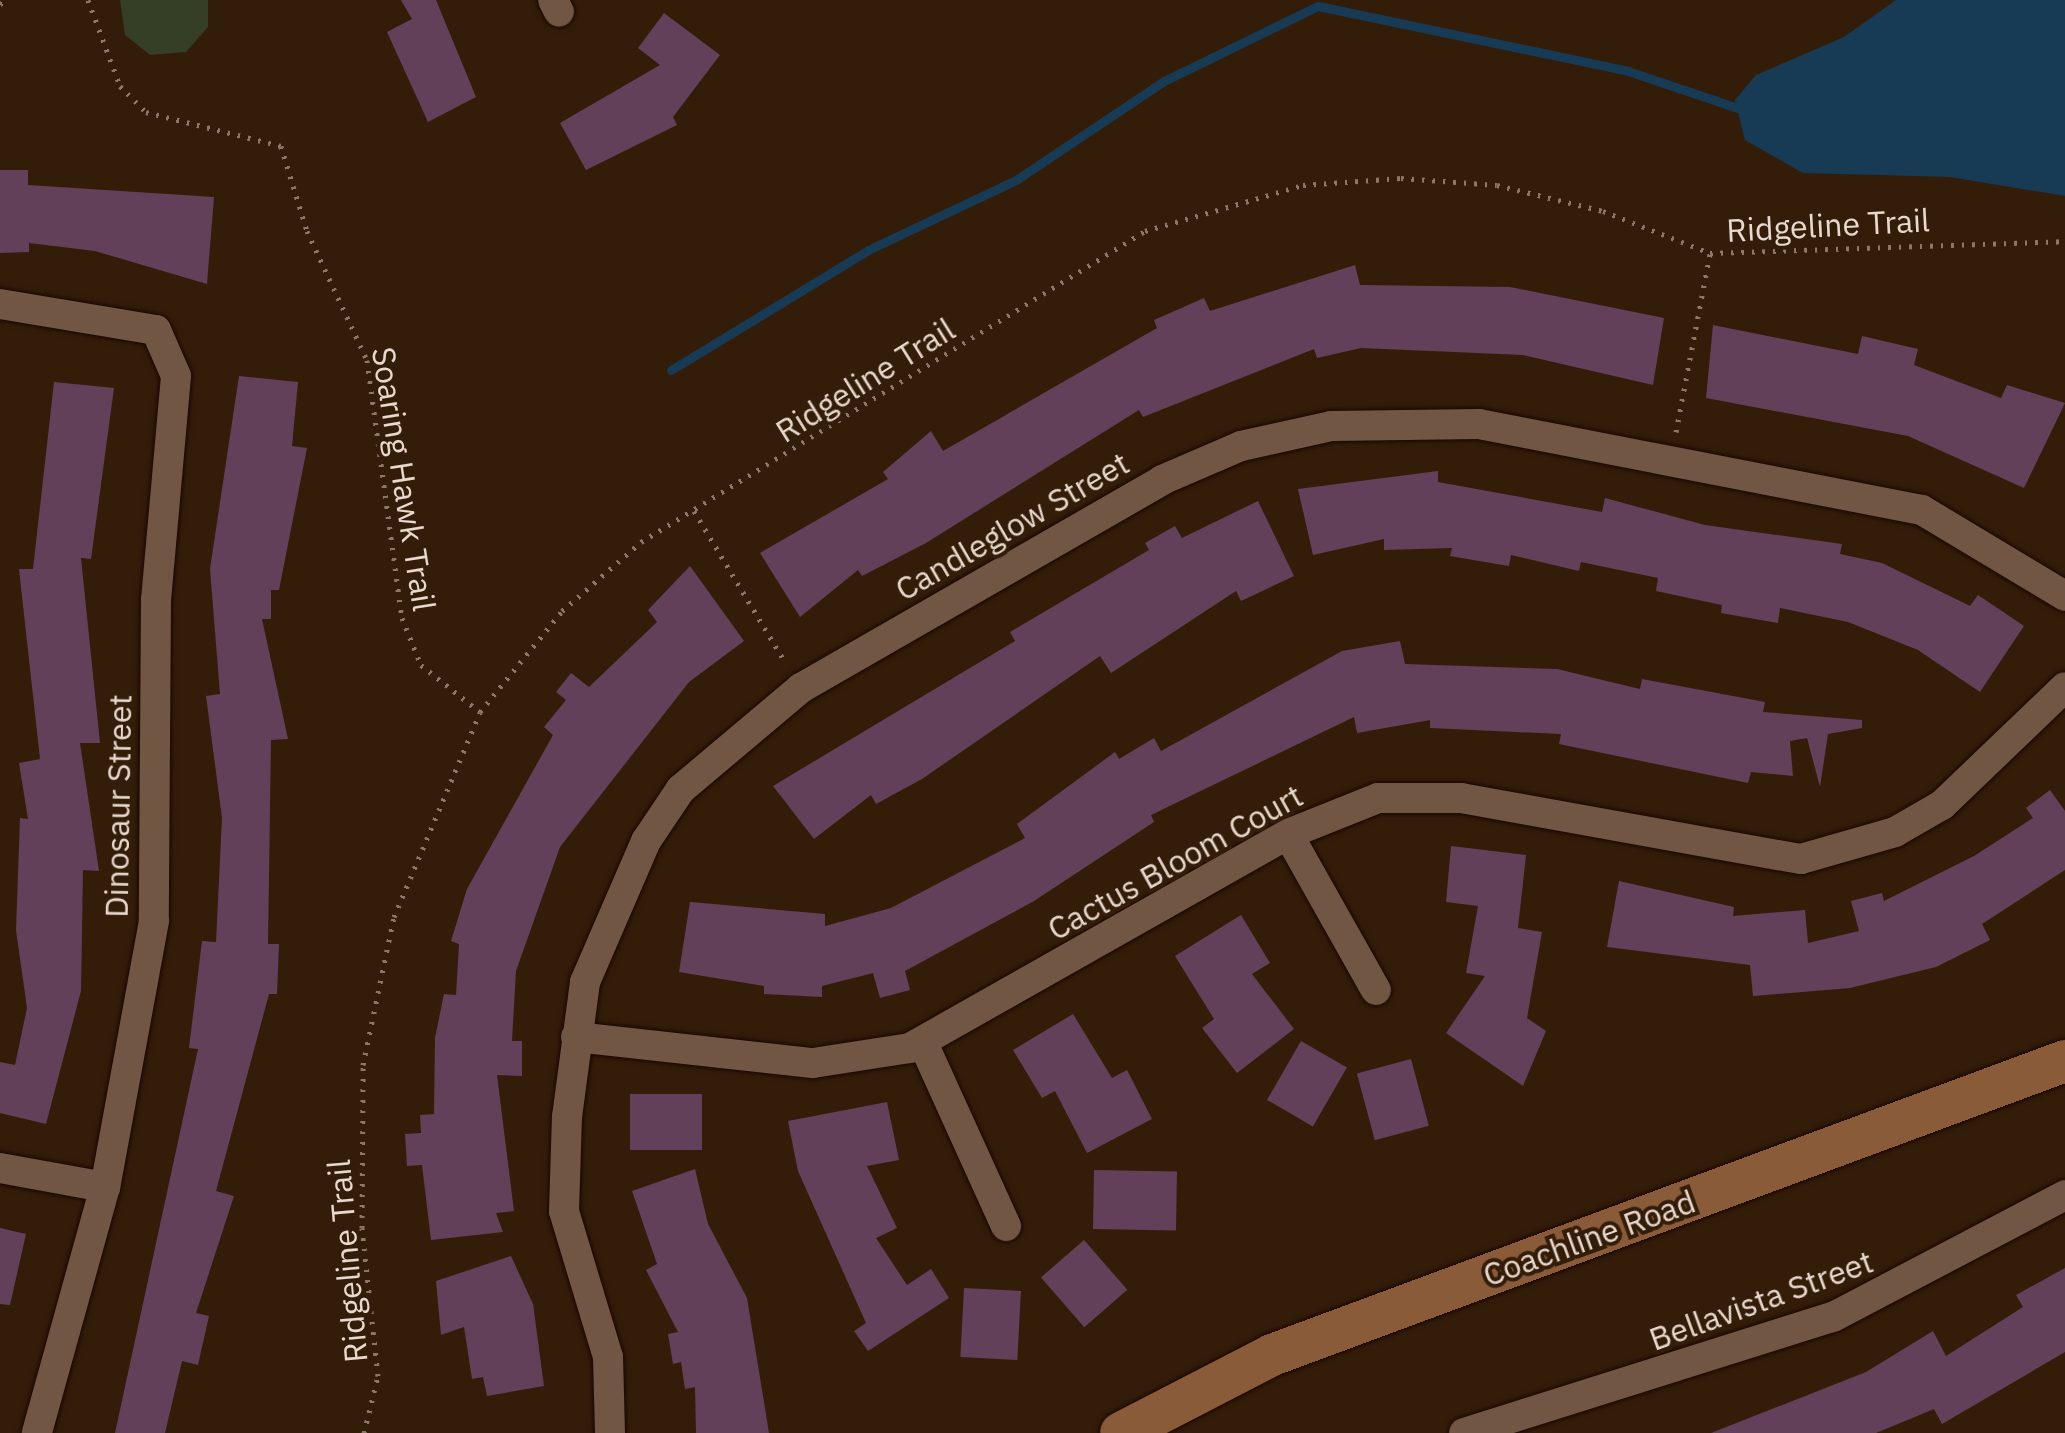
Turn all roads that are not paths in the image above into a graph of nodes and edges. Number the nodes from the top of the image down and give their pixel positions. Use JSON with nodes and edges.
{"nodes":[{"id":1,"x":0,"y":304,"type":"edge"},
{"id":2,"x":2065,"y":596,"type":"edge"},
{"id":3,"x":2065,"y":687,"type":"edge"},
{"id":4,"x":1288,"y":834,"type":"junction"},
{"id":5,"x":1376,"y":990,"type":"dead end"},
{"id":6,"x":576,"y":1038,"type":"junction"},
{"id":7,"x":923,"y":1043,"type":"junction"},
{"id":8,"x":2065,"y":1061,"type":"edge"},
{"id":9,"x":0,"y":1168,"type":"edge"},
{"id":10,"x":106,"y":1187,"type":"junction"},
{"id":11,"x":2065,"y":1195,"type":"edge"},
{"id":12,"x":1006,"y":1226,"type":"dead end"},
{"id":13,"x":36,"y":1433,"type":"edge"},
{"id":14,"x":610,"y":1433,"type":"edge"},
{"id":15,"x":1121,"y":1433,"type":"edge"},
{"id":16,"x":1464,"y":1433,"type":"edge"}],
"edges":[{"from":1,"to":10,"type":"street","name":"Dinosaur Street"},
{"from":2,"to":6,"type":"street","name":"Candleglow Street"},
{"from":3,"to":4,"type":"street","name":"Cactus Bloom Court"},
{"from":4,"to":5,"type":"street"},
{"from":4,"to":7,"type":"street","name":"Cactus Bloom Court"},
{"from":6,"to":7,"type":"street","name":"Cactus Bloom Court"},
{"from":6,"to":14,"type":"street","name":"Candleglow Street"},
{"from":7,"to":12,"type":"street"},
{"from":8,"to":15,"type":"main road","name":"Coachline Road"},
{"from":9,"to":10,"type":"street"},
{"from":10,"to":13,"type":"street","name":"Dinosaur Street"},
{"from":11,"to":16,"type":"street","name":"Bellavista Street"}]}
